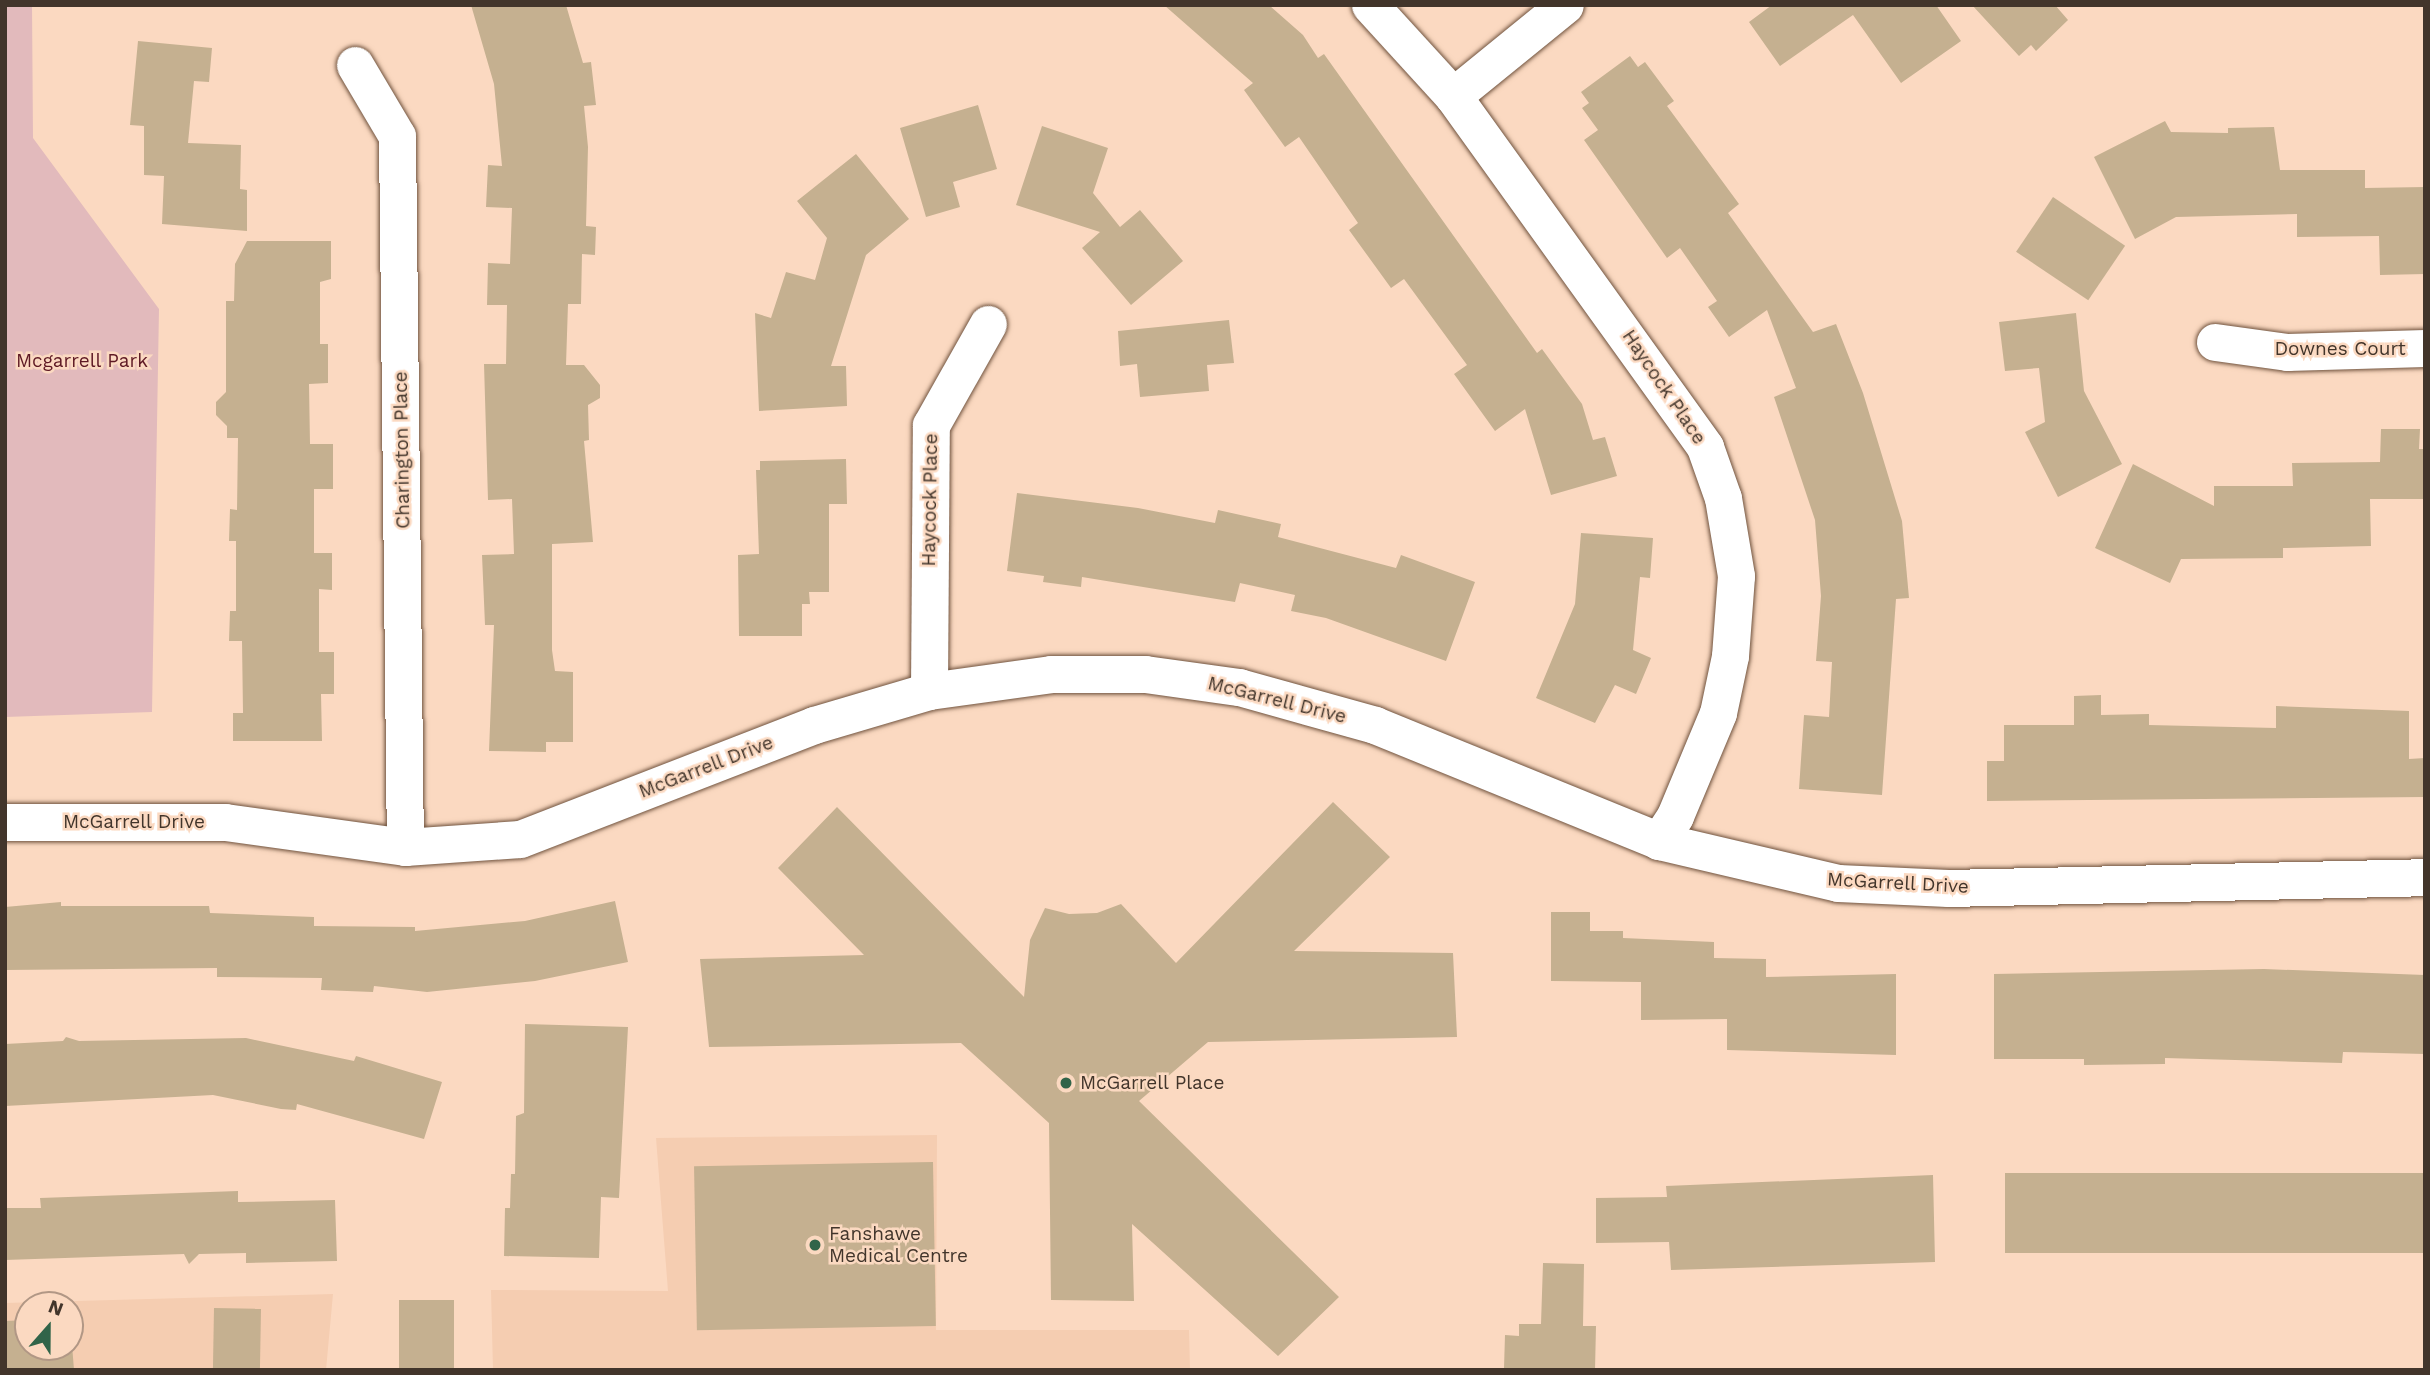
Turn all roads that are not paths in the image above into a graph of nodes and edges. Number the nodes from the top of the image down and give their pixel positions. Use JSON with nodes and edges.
{"nodes":[{"id":1,"x":1370,"y":5,"type":"edge"},
{"id":2,"x":1565,"y":5,"type":"edge"},
{"id":3,"x":355,"y":65,"type":"dead end"},
{"id":4,"x":1453,"y":96,"type":"junction"},
{"id":5,"x":988,"y":324,"type":"dead end"},
{"id":6,"x":2215,"y":342,"type":"dead end"},
{"id":7,"x":2425,"y":348,"type":"edge"},
{"id":8,"x":929,"y":691,"type":"junction"},
{"id":9,"x":5,"y":822,"type":"edge"},
{"id":10,"x":1658,"y":841,"type":"junction"},
{"id":11,"x":405,"y":847,"type":"junction"},
{"id":12,"x":2425,"y":877,"type":"edge"}],
"edges":[{"from":1,"to":4,"type":"street","name":"Haycock Place"},
{"from":2,"to":4,"type":"street"},
{"from":3,"to":11,"type":"street","name":"Charington Place"},
{"from":4,"to":10,"type":"street","name":"Haycock Place"},
{"from":5,"to":8,"type":"street","name":"Haycock Place"},
{"from":6,"to":7,"type":"street","name":"Downes Court"},
{"from":8,"to":10,"type":"street","name":"McGarrell Drive"},
{"from":8,"to":11,"type":"street","name":"McGarrell Drive"},
{"from":9,"to":11,"type":"street","name":"McGarrell Drive"},
{"from":10,"to":12,"type":"street","name":"McGarrell Drive"}]}
